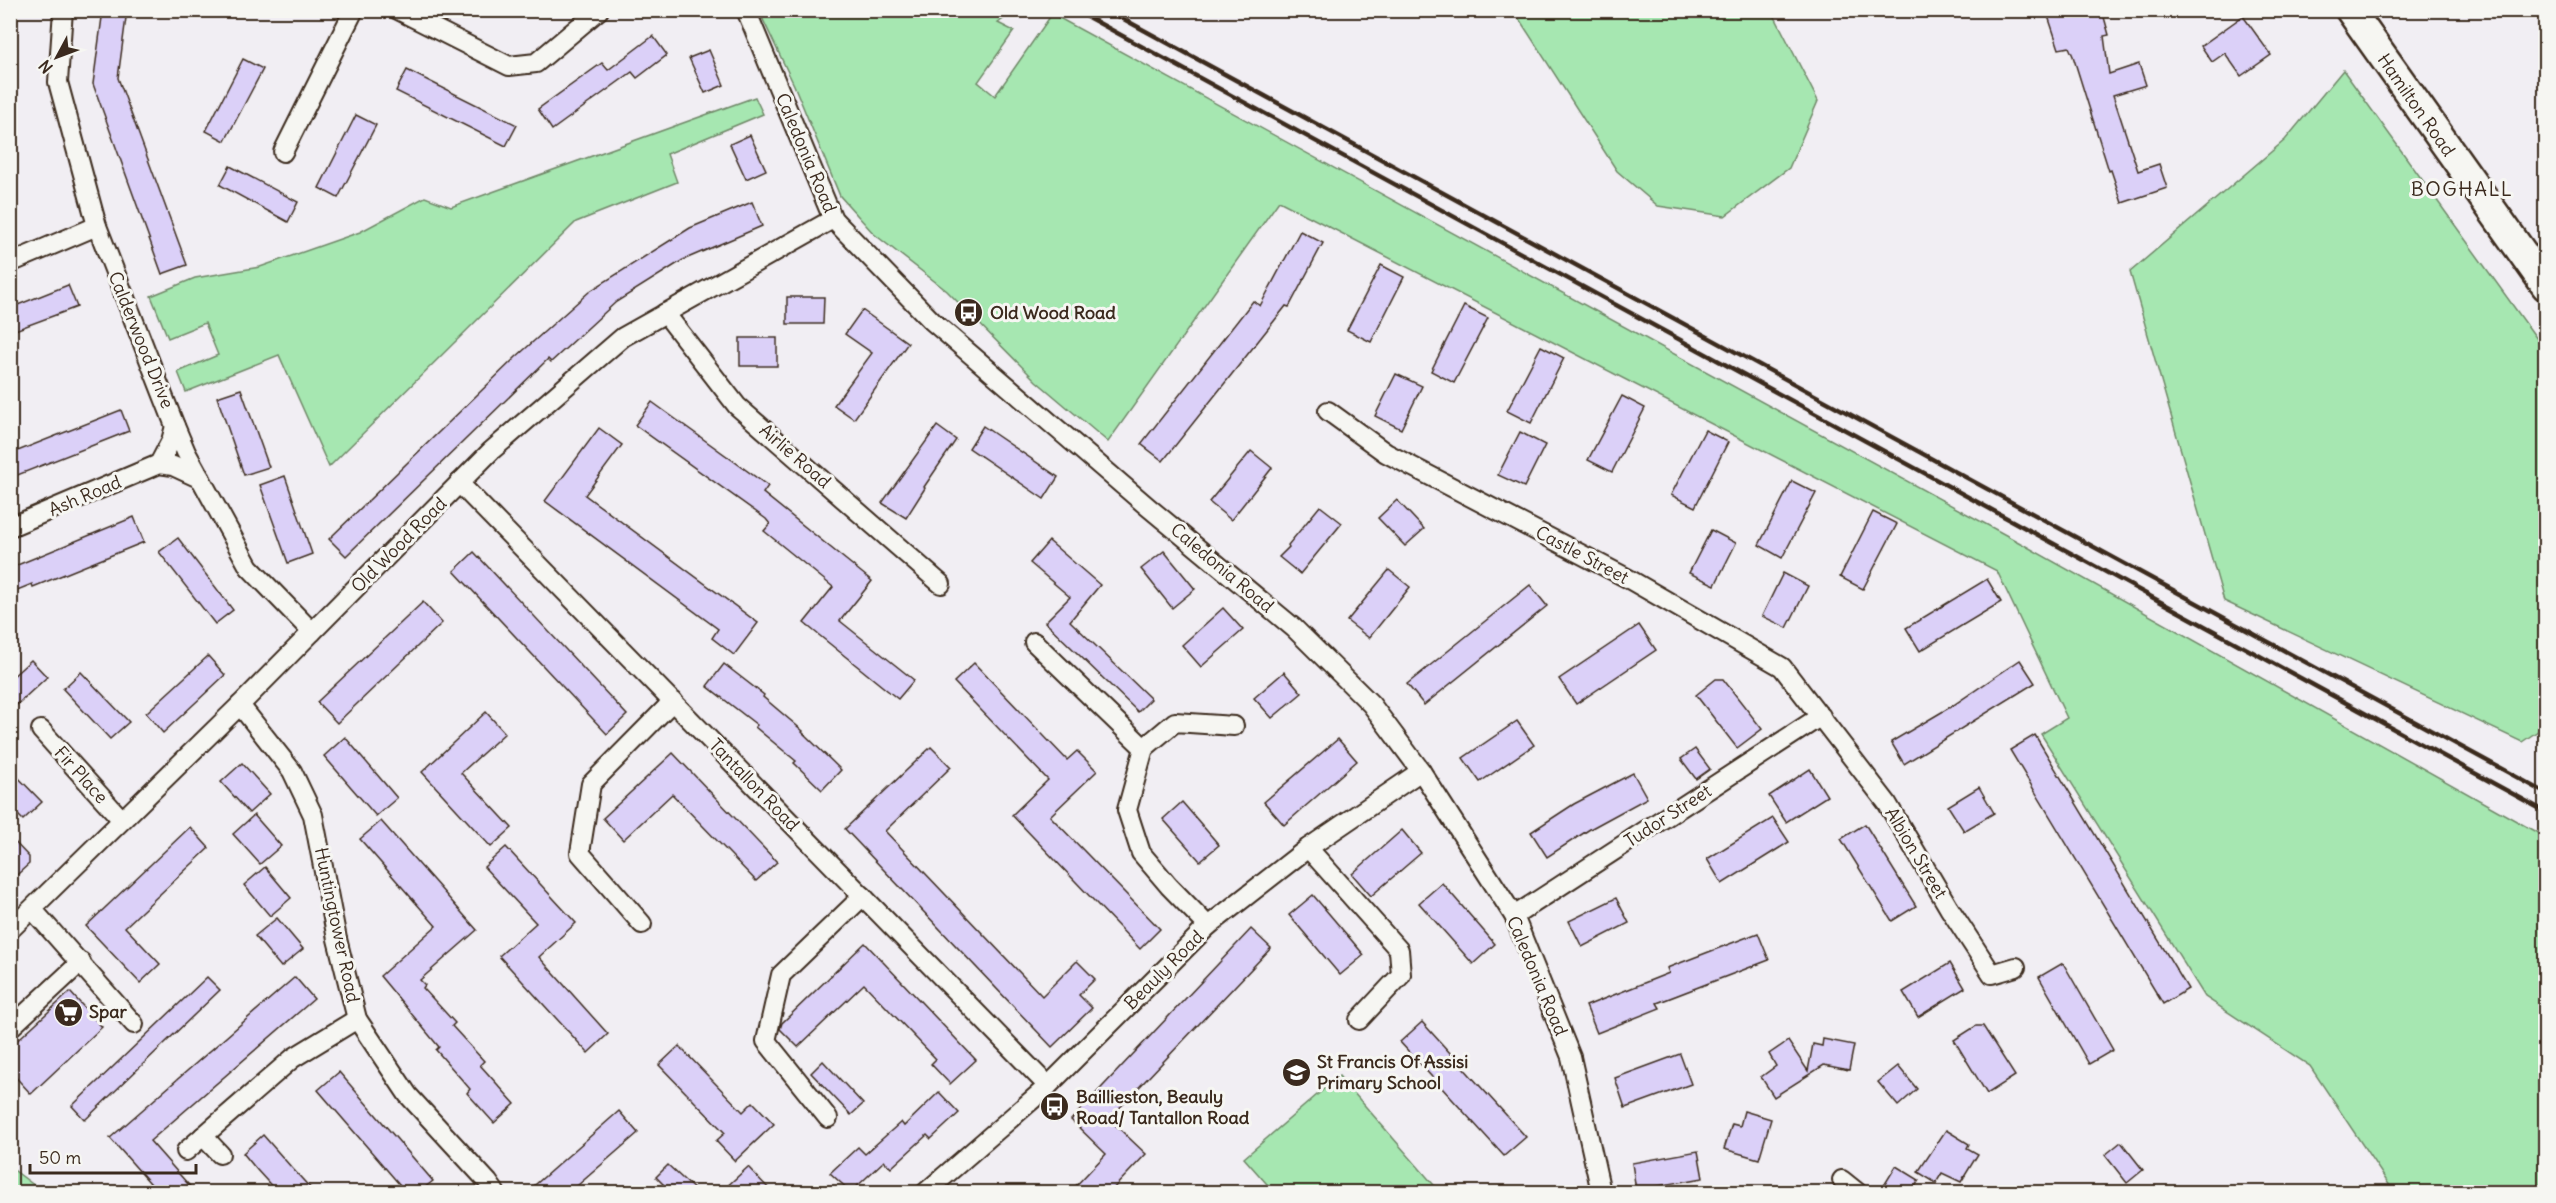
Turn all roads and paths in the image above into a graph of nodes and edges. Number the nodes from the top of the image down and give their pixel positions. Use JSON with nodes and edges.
{"nodes":[{"id":1,"x":63,"y":10,"type":"edge"},
{"id":2,"x":354,"y":10,"type":"edge"},
{"id":3,"x":398,"y":10,"type":"edge"},
{"id":4,"x":599,"y":10,"type":"edge"},
{"id":5,"x":746,"y":10,"type":"edge"},
{"id":6,"x":2350,"y":10,"type":"edge"},
{"id":7,"x":283,"y":152,"type":"dead end"},
{"id":8,"x":833,"y":219,"type":"junction"},
{"id":9,"x":96,"y":226,"type":"junction"},
{"id":10,"x":10,"y":262,"type":"edge"},
{"id":11,"x":2546,"y":286,"type":"edge"},
{"id":12,"x":665,"y":313,"type":"junction"},
{"id":13,"x":1328,"y":411,"type":"dead end"},
{"id":14,"x":175,"y":426,"type":"junction"},
{"id":15,"x":159,"y":465,"type":"junction"},
{"id":16,"x":201,"y":479,"type":"junction"},
{"id":17,"x":459,"y":483,"type":"junction"},
{"id":18,"x":10,"y":527,"type":"edge"},
{"id":19,"x":941,"y":584,"type":"dead end"},
{"id":20,"x":312,"y":632,"type":"junction"},
{"id":21,"x":1034,"y":642,"type":"dead end"},
{"id":22,"x":673,"y":701,"type":"junction"},
{"id":23,"x":240,"y":705,"type":"junction"},
{"id":24,"x":1821,"y":716,"type":"junction"},
{"id":25,"x":1234,"y":726,"type":"dead end"},
{"id":26,"x":41,"y":730,"type":"dead end"},
{"id":27,"x":1144,"y":748,"type":"junction"},
{"id":28,"x":1421,"y":771,"type":"junction"},
{"id":29,"x":122,"y":820,"type":"junction"},
{"id":30,"x":1308,"y":848,"type":"junction"},
{"id":31,"x":863,"y":896,"type":"junction"},
{"id":32,"x":33,"y":910,"type":"junction"},
{"id":33,"x":1514,"y":916,"type":"junction"},
{"id":34,"x":642,"y":924,"type":"dead end"},
{"id":35,"x":1208,"y":926,"type":"junction"},
{"id":36,"x":10,"y":930,"type":"edge"},
{"id":37,"x":81,"y":962,"type":"junction"},
{"id":38,"x":2016,"y":967,"type":"dead end"},
{"id":39,"x":357,"y":1019,"type":"junction"},
{"id":40,"x":1359,"y":1020,"type":"dead end"},
{"id":41,"x":134,"y":1024,"type":"dead end"},
{"id":42,"x":10,"y":1028,"type":"edge"},
{"id":43,"x":1048,"y":1086,"type":"junction"},
{"id":44,"x":828,"y":1118,"type":"dead end"},
{"id":45,"x":203,"y":1136,"type":"junction"},
{"id":46,"x":186,"y":1151,"type":"dead end"},
{"id":47,"x":220,"y":1154,"type":"dead end"},
{"id":48,"x":1842,"y":1180,"type":"dead end"},
{"id":49,"x":495,"y":1192,"type":"edge"},
{"id":50,"x":926,"y":1192,"type":"edge"},
{"id":51,"x":1601,"y":1192,"type":"edge"},
{"id":52,"x":1857,"y":1192,"type":"edge"}],
"edges":[{"from":1,"to":9,"type":"street","name":"Calderwood Drive"},
{"from":2,"to":7,"type":"street"},
{"from":3,"to":4,"type":"street"},
{"from":5,"to":8,"type":"street","name":"Caledonia Road"},
{"from":6,"to":11,"type":"main road","name":"Hamilton Road"},
{"from":8,"to":12,"type":"street","name":"Old Wood Road"},
{"from":8,"to":28,"type":"street","name":"Caledonia Road"},
{"from":9,"to":10,"type":"street"},
{"from":9,"to":14,"type":"street","name":"Calderwood Drive"},
{"from":12,"to":17,"type":"street","name":"Old Wood Road"},
{"from":12,"to":19,"type":"street","name":"Airlie Road"},
{"from":13,"to":24,"type":"street","name":"Castle Street"},
{"from":14,"to":15,"type":"street"},
{"from":14,"to":16,"type":"street","name":"Calderwood Drive"},
{"from":15,"to":16,"type":"street"},
{"from":15,"to":18,"type":"street","name":"Ash Road"},
{"from":16,"to":20,"type":"street","name":"Calderwood Drive"},
{"from":17,"to":20,"type":"street","name":"Old Wood Road"},
{"from":17,"to":22,"type":"street","name":"Tantallon Road"},
{"from":20,"to":23,"type":"street","name":"Old Wood Road"},
{"from":21,"to":27,"type":"street"},
{"from":22,"to":31,"type":"street","name":"Tantallon Road"},
{"from":22,"to":34,"type":"street"},
{"from":23,"to":29,"type":"street","name":"Old Wood Road"},
{"from":23,"to":39,"type":"street","name":"Huntingtower Road"},
{"from":24,"to":33,"type":"street","name":"Tudor Street"},
{"from":24,"to":38,"type":"street","name":"Albion Street"},
{"from":25,"to":27,"type":"street"},
{"from":26,"to":29,"type":"street","name":"Fir Place"},
{"from":27,"to":35,"type":"street"},
{"from":28,"to":30,"type":"street","name":"Beauly Road"},
{"from":28,"to":33,"type":"street","name":"Caledonia Road"},
{"from":29,"to":32,"type":"street","name":"Old Wood Road"},
{"from":30,"to":35,"type":"street","name":"Beauly Road"},
{"from":30,"to":40,"type":"street"},
{"from":31,"to":43,"type":"street","name":"Tantallon Road"},
{"from":31,"to":44,"type":"street"},
{"from":32,"to":36,"type":"street","name":"Old Wood Road"},
{"from":32,"to":37,"type":"street"},
{"from":33,"to":51,"type":"street","name":"Caledonia Road"},
{"from":35,"to":43,"type":"street","name":"Beauly Road"},
{"from":37,"to":41,"type":"street"},
{"from":37,"to":42,"type":"street"},
{"from":39,"to":45,"type":"street"},
{"from":39,"to":49,"type":"street","name":"Huntingtower Road"},
{"from":43,"to":50,"type":"street","name":"Beauly Road"},
{"from":45,"to":46,"type":"street"},
{"from":45,"to":47,"type":"street"},
{"from":48,"to":52,"type":"street"}]}
